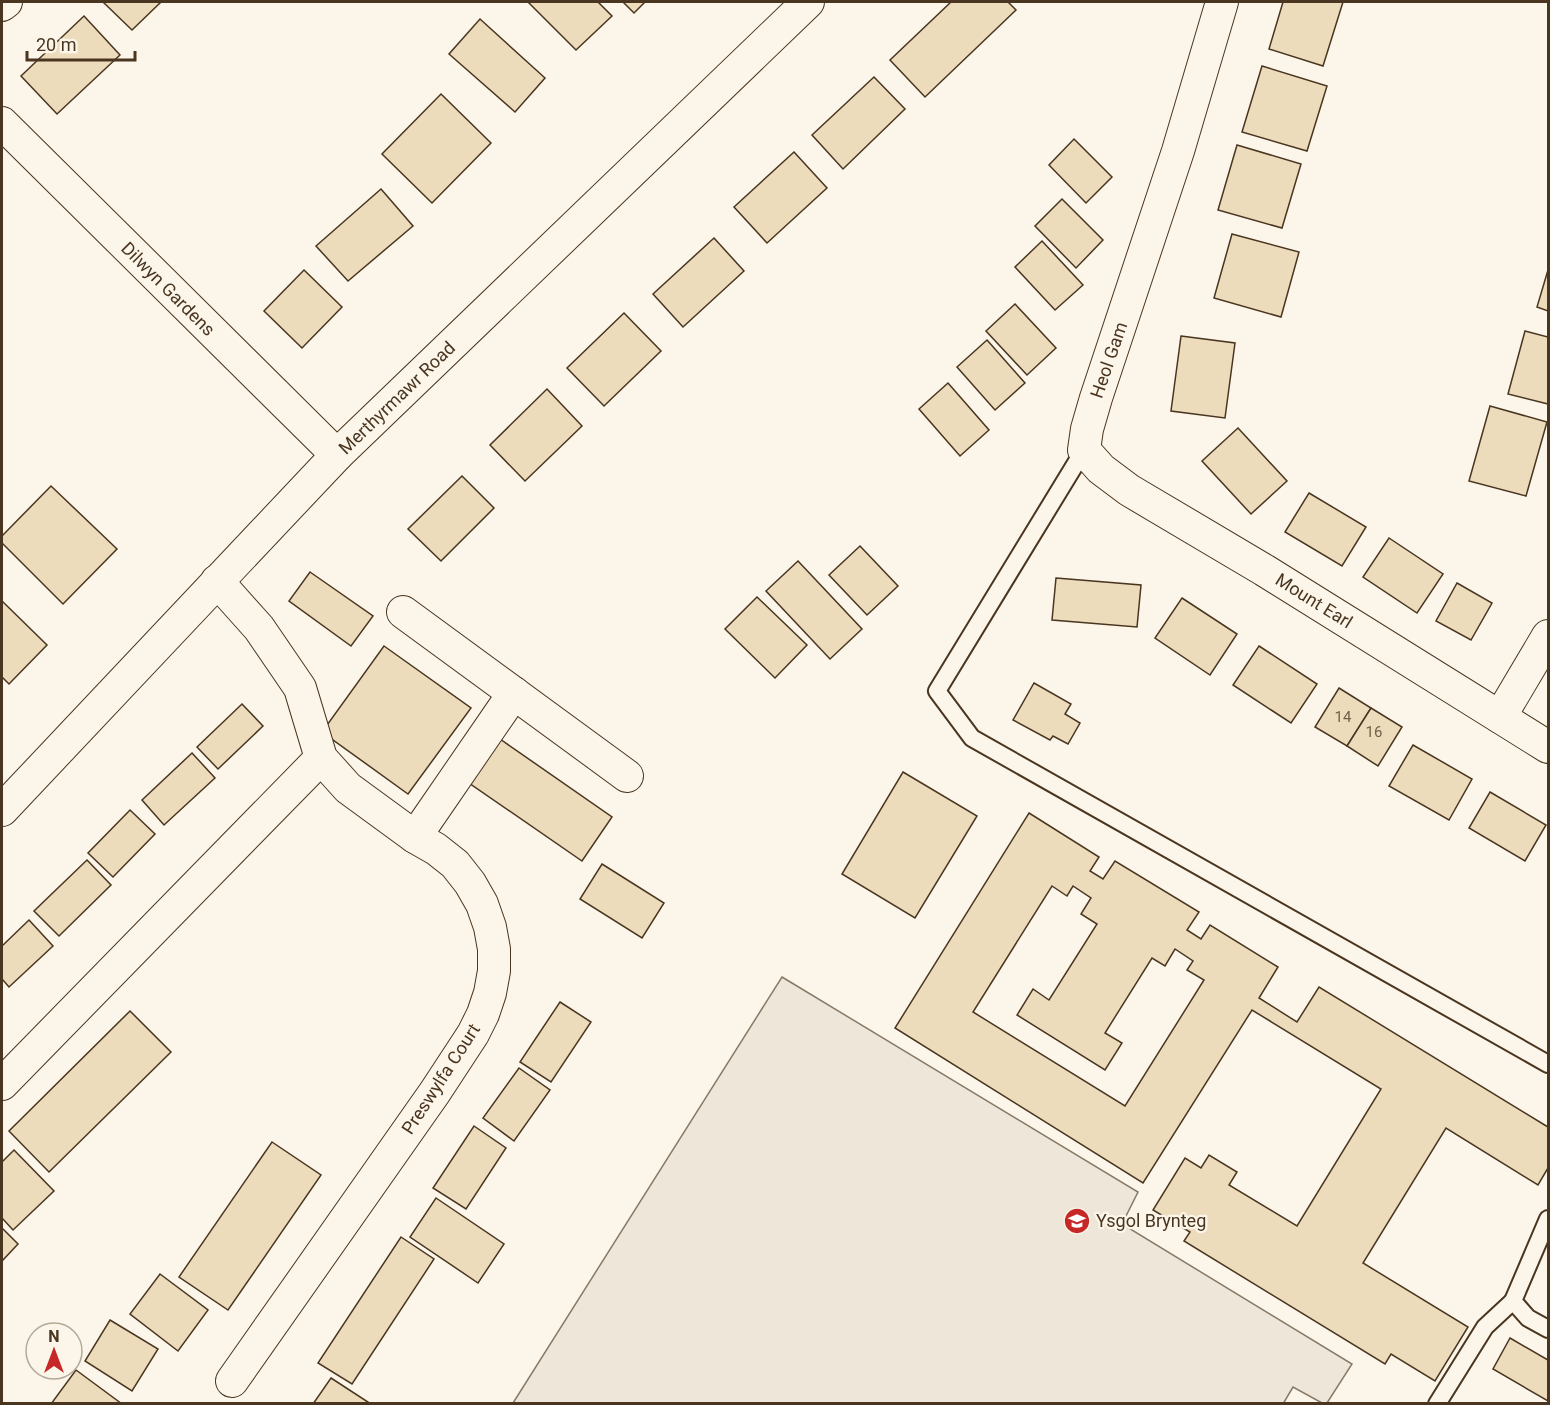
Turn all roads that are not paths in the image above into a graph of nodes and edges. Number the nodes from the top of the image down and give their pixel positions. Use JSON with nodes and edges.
{"nodes":[{"id":1,"x":6,"y":2,"type":"edge"},
{"id":2,"x":808,"y":2,"type":"edge"},
{"id":3,"x":1222,"y":2,"type":"edge"},
{"id":4,"x":2,"y":5,"type":"edge"},
{"id":5,"x":2,"y":123,"type":"edge"},
{"id":6,"x":1084,"y":450,"type":"junction"},
{"id":7,"x":337,"y":455,"type":"junction"},
{"id":8,"x":217,"y":581,"type":"junction"},
{"id":9,"x":403,"y":612,"type":"dead end"},
{"id":10,"x":1548,"y":636,"type":"edge"},
{"id":11,"x":514,"y":693,"type":"junction"},
{"id":12,"x":1500,"y":717,"type":"junction"},
{"id":13,"x":1548,"y":747,"type":"edge"},
{"id":14,"x":321,"y":758,"type":"junction"},
{"id":15,"x":627,"y":776,"type":"dead end"},
{"id":16,"x":2,"y":810,"type":"edge"},
{"id":17,"x":415,"y":837,"type":"junction"},
{"id":18,"x":1548,"y":1064,"type":"edge"},
{"id":19,"x":2,"y":1084,"type":"edge"},
{"id":20,"x":1548,"y":1219,"type":"edge"},
{"id":21,"x":1513,"y":1300,"type":"junction"},
{"id":22,"x":1548,"y":1329,"type":"edge"},
{"id":23,"x":232,"y":1381,"type":"dead end"},
{"id":24,"x":1437,"y":1404,"type":"edge"}],
"edges":[{"from":1,"to":4,"type":"street"},
{"from":2,"to":7,"type":"street","name":"Merthyrmawr Road"},
{"from":3,"to":6,"type":"street","name":"Heol Gam"},
{"from":5,"to":7,"type":"street","name":"Dilwyn Gardens"},
{"from":6,"to":12,"type":"street","name":"Mount Earl"},
{"from":6,"to":18,"type":"lane","name":"Heol Gam"},
{"from":7,"to":8,"type":"street","name":"Merthyrmawr Road"},
{"from":8,"to":14,"type":"street","name":"Preswylfa Court"},
{"from":8,"to":16,"type":"street","name":"Merthyrmawr Road"},
{"from":9,"to":11,"type":"street"},
{"from":10,"to":12,"type":"street"},
{"from":11,"to":15,"type":"street"},
{"from":11,"to":17,"type":"street"},
{"from":12,"to":13,"type":"street","name":"Mount Earl"},
{"from":14,"to":17,"type":"street","name":"Preswylfa Court"},
{"from":14,"to":19,"type":"street"},
{"from":17,"to":23,"type":"street","name":"Preswylfa Court"},
{"from":20,"to":21,"type":"lane"},
{"from":21,"to":22,"type":"lane"},
{"from":21,"to":24,"type":"lane"}]}
